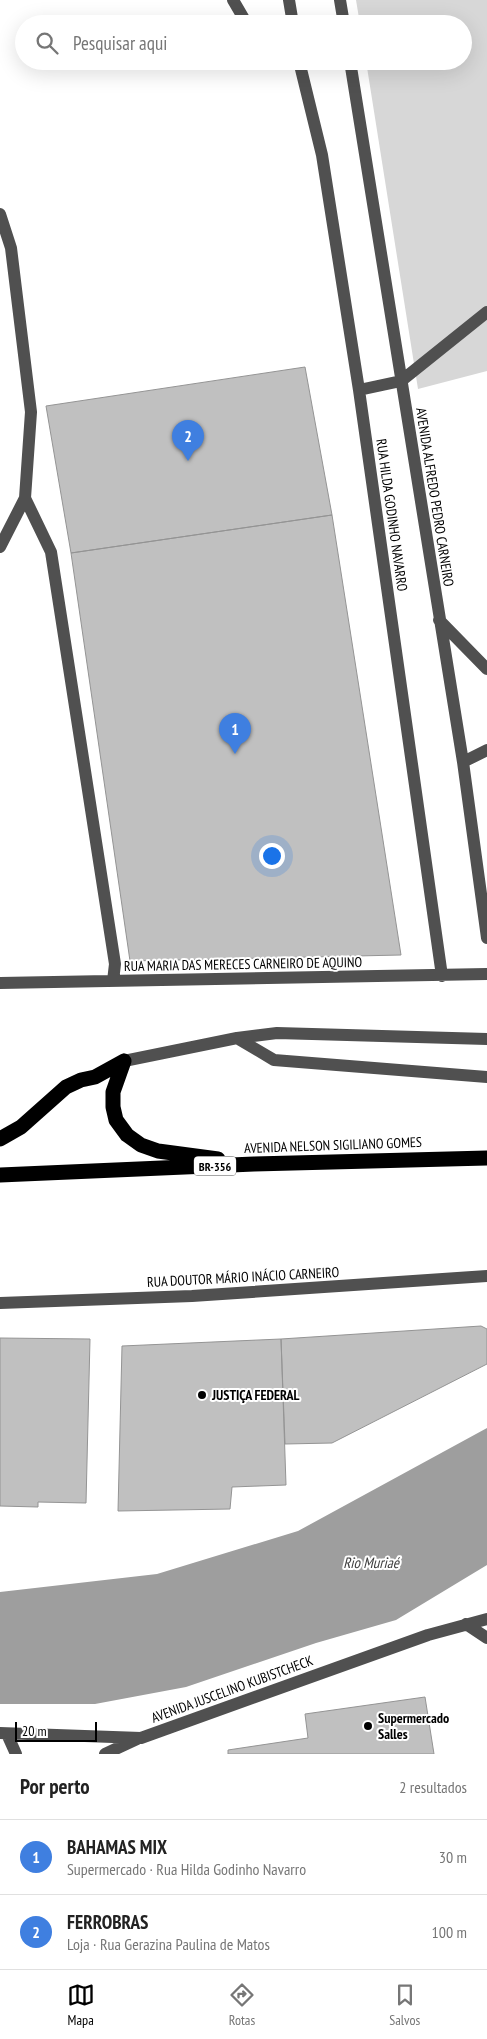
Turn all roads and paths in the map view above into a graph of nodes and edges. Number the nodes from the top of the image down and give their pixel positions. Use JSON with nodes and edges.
{"nodes":[{"id":1,"x":233,"y":0,"type":"edge"},
{"id":2,"x":289,"y":0,"type":"edge"},
{"id":3,"x":340,"y":0,"type":"edge"},
{"id":4,"x":242,"y":15,"type":"edge"},
{"id":5,"x":292,"y":15,"type":"edge"},
{"id":6,"x":342,"y":15,"type":"edge"},
{"id":7,"x":301,"y":70,"type":"edge"},
{"id":8,"x":351,"y":70,"type":"edge"},
{"id":9,"x":0,"y":214,"type":"edge"},
{"id":10,"x":487,"y":312,"type":"edge"},
{"id":11,"x":401,"y":381,"type":"junction"},
{"id":12,"x":359,"y":390,"type":"junction"},
{"id":13,"x":26,"y":498,"type":"junction"},
{"id":14,"x":0,"y":547,"type":"edge"},
{"id":15,"x":439,"y":620,"type":"junction"},
{"id":16,"x":487,"y":669,"type":"edge"},
{"id":17,"x":487,"y":750,"type":"edge"},
{"id":18,"x":463,"y":762,"type":"junction"},
{"id":19,"x":487,"y":938,"type":"edge"},
{"id":20,"x":487,"y":974,"type":"edge"},
{"id":21,"x":442,"y":976,"type":"junction"},
{"id":22,"x":113,"y":981,"type":"junction"},
{"id":23,"x":0,"y":983,"type":"edge"},
{"id":24,"x":237,"y":1038,"type":"junction"},
{"id":25,"x":487,"y":1039,"type":"edge"},
{"id":26,"x":124,"y":1061,"type":"junction"},
{"id":27,"x":487,"y":1077,"type":"edge"},
{"id":28,"x":0,"y":1139,"type":"edge"},
{"id":29,"x":487,"y":1158,"type":"edge"},
{"id":30,"x":254,"y":1164,"type":"junction"},
{"id":31,"x":0,"y":1175,"type":"edge"},
{"id":32,"x":487,"y":1276,"type":"edge"},
{"id":33,"x":0,"y":1303,"type":"edge"},
{"id":34,"x":487,"y":1619,"type":"edge"},
{"id":35,"x":466,"y":1624,"type":"junction"},
{"id":36,"x":487,"y":1638,"type":"edge"},
{"id":37,"x":3,"y":1733,"type":"edge"},
{"id":38,"x":140,"y":1738,"type":"junction"},
{"id":39,"x":16,"y":1754,"type":"edge"},
{"id":40,"x":106,"y":1754,"type":"edge"}],
"edges":[{"from":1,"to":4,"type":"street"},
{"from":2,"to":5,"type":"street"},
{"from":3,"to":6,"type":"street"},
{"from":7,"to":12,"type":"street","name":"RUA HILDA GODINHO NAVARRO"},
{"from":8,"to":11,"type":"street","name":"AVENIDA ALFREDO PEDRO CARNEIRO"},
{"from":9,"to":13,"type":"street"},
{"from":10,"to":11,"type":"street"},
{"from":11,"to":12,"type":"street"},
{"from":11,"to":15,"type":"street","name":"AVENIDA ALFREDO PEDRO CARNEIRO"},
{"from":12,"to":21,"type":"street","name":"RUA HILDA GODINHO NAVARRO"},
{"from":13,"to":14,"type":"street"},
{"from":13,"to":22,"type":"street"},
{"from":15,"to":16,"type":"street"},
{"from":15,"to":18,"type":"street","name":"AVENIDA ALFREDO PEDRO CARNEIRO"},
{"from":17,"to":18,"type":"street"},
{"from":18,"to":19,"type":"street","name":"AVENIDA ALFREDO PEDRO CARNEIRO"},
{"from":20,"to":21,"type":"street","name":"RUA MARIA DAS MERECES CARNEIRO DE AQUINO"},
{"from":21,"to":22,"type":"street","name":"RUA MARIA DAS MERECES CARNEIRO DE AQUINO"},
{"from":22,"to":23,"type":"street","name":"RUA MARIA DAS MERECES CARNEIRO DE AQUINO"},
{"from":24,"to":25,"type":"street"},
{"from":24,"to":26,"type":"street"},
{"from":24,"to":27,"type":"street"},
{"from":26,"to":28,"type":"highway"},
{"from":26,"to":30,"type":"highway"},
{"from":29,"to":30,"type":"highway","name":"AVENIDA NELSON SIGILIANO GOMES","number":"BR-356"},
{"from":30,"to":31,"type":"highway","name":"AVENIDA NELSON SIGILIANO GOMES","number":"BR-356"},
{"from":32,"to":33,"type":"street","name":"RUA DOUTOR MÁRIO INÁCIO CARNEIRO"},
{"from":34,"to":35,"type":"street","name":"AVENIDA JUSCELINO KUBISTCHECK"},
{"from":35,"to":36,"type":"street"},
{"from":35,"to":38,"type":"street","name":"AVENIDA JUSCELINO KUBISTCHECK"},
{"from":37,"to":38,"type":"street","name":"AVENIDA JUSCELINO KUBISTCHECK"},
{"from":37,"to":39,"type":"street"},
{"from":38,"to":40,"type":"street"}]}
